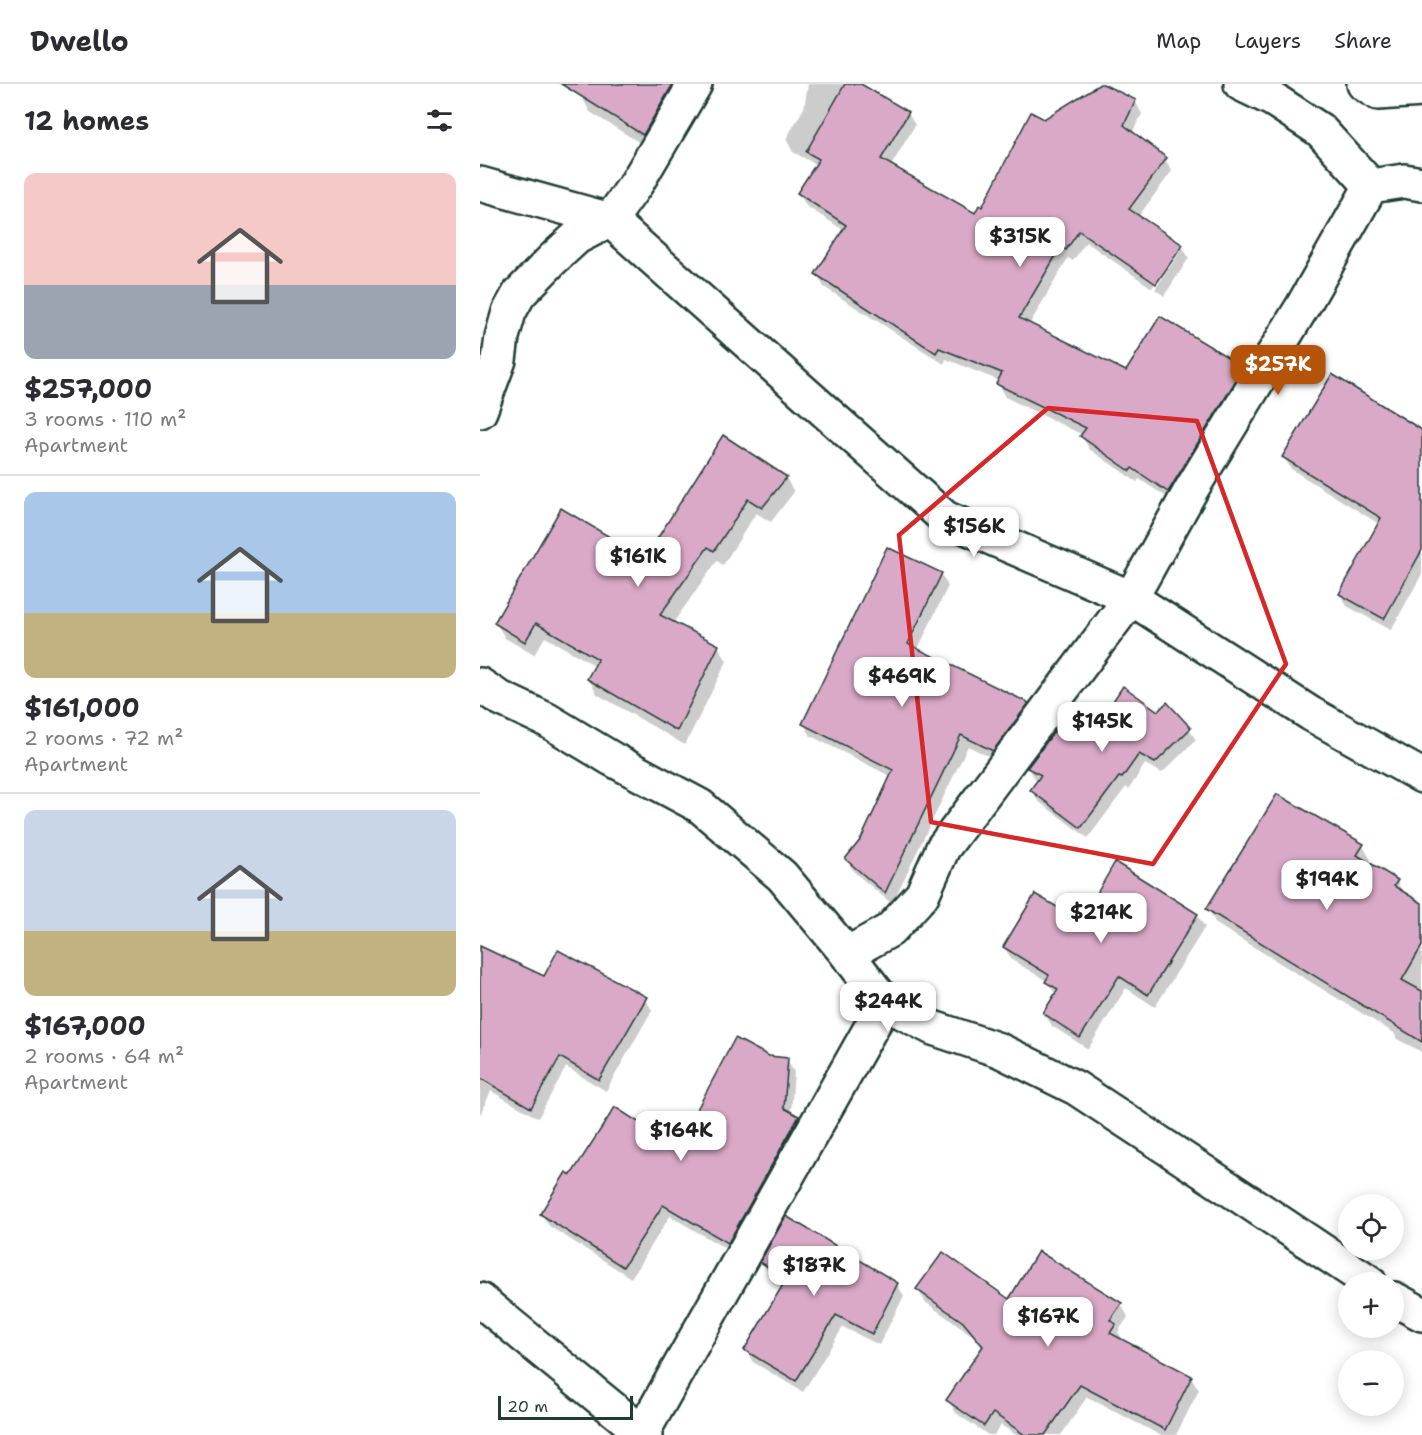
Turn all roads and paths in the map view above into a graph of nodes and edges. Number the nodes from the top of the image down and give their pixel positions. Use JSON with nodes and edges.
{"nodes":[{"id":1,"x":695,"y":84,"type":"edge"},
{"id":2,"x":1241,"y":84,"type":"edge"},
{"id":3,"x":1364,"y":84,"type":"edge"},
{"id":4,"x":1422,"y":90,"type":"edge"},
{"id":5,"x":480,"y":184,"type":"edge"},
{"id":6,"x":1422,"y":184,"type":"edge"},
{"id":7,"x":1371,"y":186,"type":"junction"},
{"id":8,"x":610,"y":220,"type":"junction"},
{"id":9,"x":480,"y":411,"type":"edge"},
{"id":10,"x":1131,"y":598,"type":"junction"},
{"id":11,"x":480,"y":685,"type":"edge"},
{"id":12,"x":1422,"y":776,"type":"edge"},
{"id":13,"x":847,"y":954,"type":"junction"},
{"id":14,"x":885,"y":1003,"type":"junction"},
{"id":15,"x":1354,"y":1272,"type":"edge"},
{"id":16,"x":480,"y":1300,"type":"edge"},
{"id":17,"x":1404,"y":1304,"type":"edge"},
{"id":18,"x":1422,"y":1314,"type":"edge"},
{"id":19,"x":642,"y":1435,"type":"edge"}],
"edges":[{"from":1,"to":8,"type":"street"},
{"from":2,"to":7,"type":"street"},
{"from":3,"to":4,"type":"street"},
{"from":5,"to":8,"type":"street"},
{"from":6,"to":7,"type":"street"},
{"from":7,"to":10,"type":"street"},
{"from":8,"to":9,"type":"street"},
{"from":8,"to":10,"type":"street"},
{"from":10,"to":12,"type":"street"},
{"from":10,"to":13,"type":"street"},
{"from":11,"to":13,"type":"street"},
{"from":13,"to":14,"type":"street"},
{"from":14,"to":15,"type":"street"},
{"from":14,"to":19,"type":"street"},
{"from":16,"to":19,"type":"street"},
{"from":17,"to":18,"type":"street"}]}
